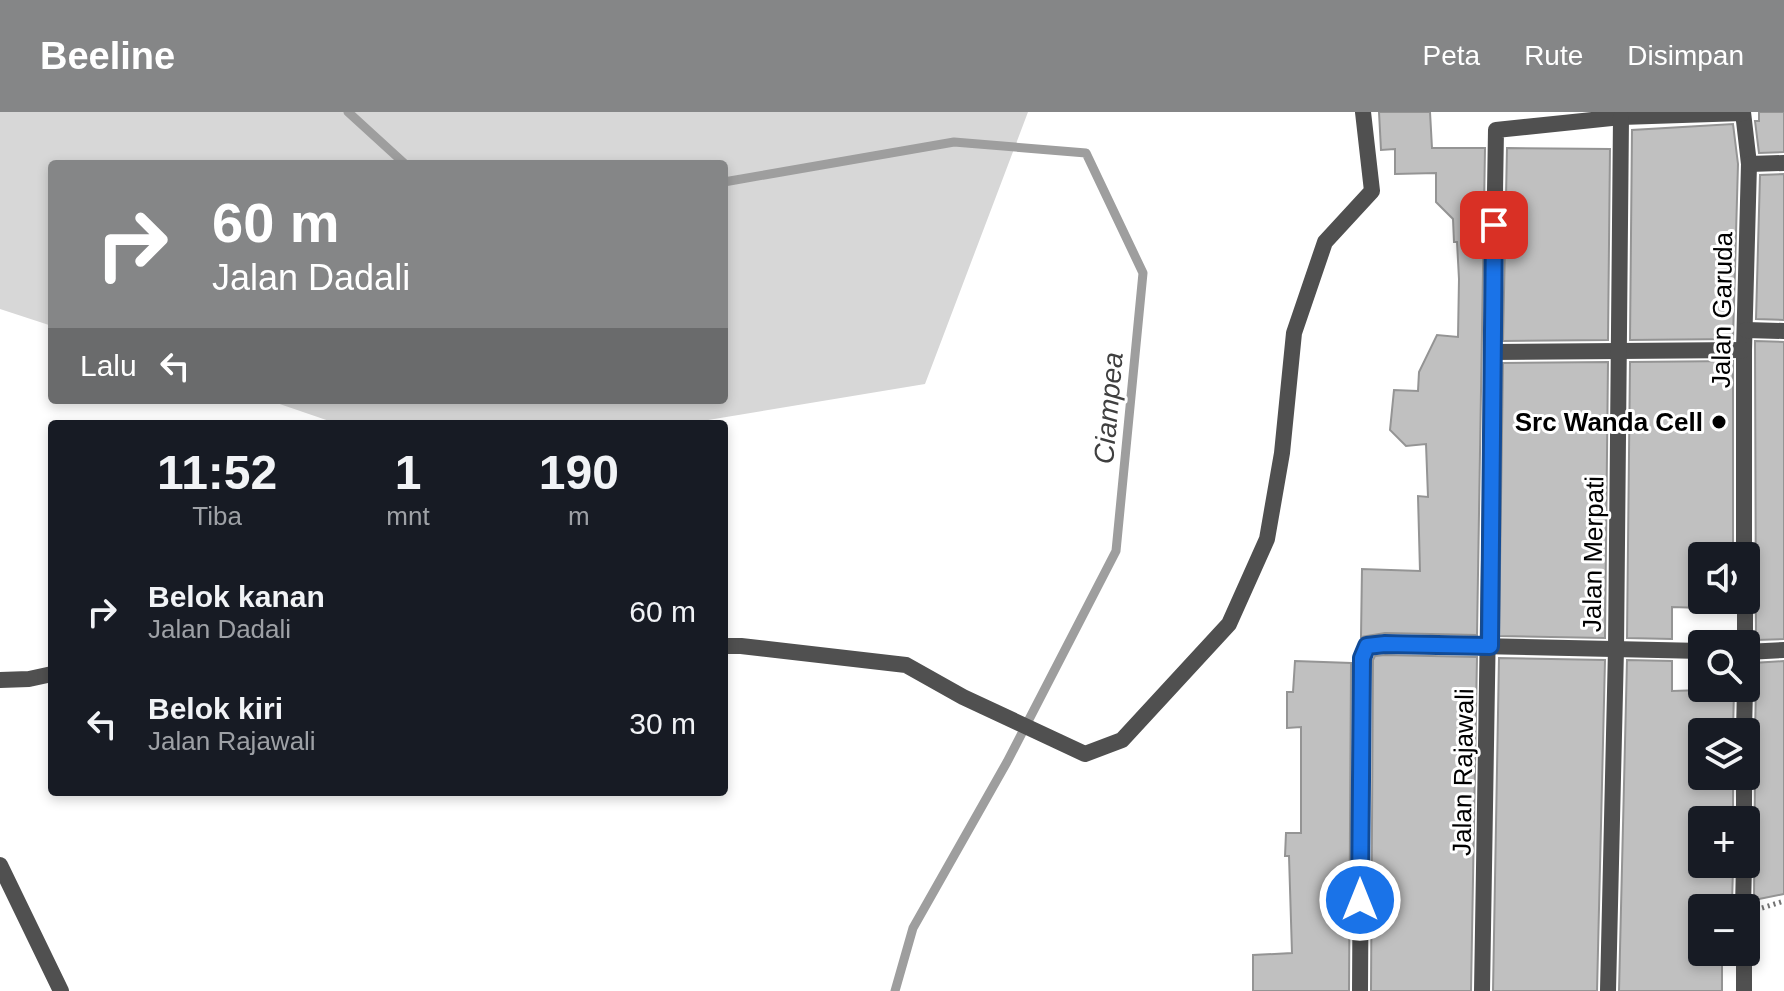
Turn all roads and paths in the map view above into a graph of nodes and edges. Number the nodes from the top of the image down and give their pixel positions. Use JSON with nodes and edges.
{"nodes":[{"id":1,"x":1363,"y":112,"type":"edge"},
{"id":2,"x":1743,"y":113,"type":"edge"},
{"id":3,"x":1621,"y":117,"type":"junction"},
{"id":4,"x":1784,"y":163,"type":"edge"},
{"id":5,"x":1749,"y":164,"type":"junction"},
{"id":6,"x":1746,"y":330,"type":"junction"},
{"id":7,"x":1784,"y":331,"type":"edge"},
{"id":8,"x":1744,"y":350,"type":"junction"},
{"id":9,"x":1491,"y":352,"type":"junction"},
{"id":10,"x":1619,"y":352,"type":"junction"},
{"id":11,"x":1744,"y":542,"type":"edge"},
{"id":12,"x":728,"y":646,"type":"edge"},
{"id":13,"x":1490,"y":646,"type":"junction"},
{"id":14,"x":1616,"y":649,"type":"junction"},
{"id":15,"x":1784,"y":650,"type":"edge"},
{"id":16,"x":1688,"y":651,"type":"edge"},
{"id":17,"x":1760,"y":651,"type":"edge"},
{"id":18,"x":48,"y":675,"type":"edge"},
{"id":19,"x":0,"y":680,"type":"edge"},
{"id":20,"x":0,"y":865,"type":"edge"},
{"id":21,"x":1744,"y":966,"type":"edge"},
{"id":22,"x":61,"y":991,"type":"edge"},
{"id":23,"x":1360,"y":991,"type":"edge"},
{"id":24,"x":1482,"y":991,"type":"edge"},
{"id":25,"x":1608,"y":991,"type":"edge"},
{"id":26,"x":1744,"y":991,"type":"edge"}],
"edges":[{"from":1,"to":12,"type":"street"},
{"from":2,"to":3,"type":"street","name":"Jalan Rajawali"},
{"from":2,"to":5,"type":"street","name":"Jalan Garuda"},
{"from":3,"to":9,"type":"street","name":"Jalan Rajawali"},
{"from":3,"to":10,"type":"street","name":"Jalan Merpati"},
{"from":4,"to":5,"type":"street"},
{"from":5,"to":6,"type":"street","name":"Jalan Garuda"},
{"from":6,"to":7,"type":"street"},
{"from":6,"to":8,"type":"street","name":"Jalan Garuda"},
{"from":8,"to":10,"type":"street"},
{"from":8,"to":11,"type":"street","name":"Jalan Garuda"},
{"from":9,"to":10,"type":"street"},
{"from":9,"to":13,"type":"street","name":"Jalan Rajawali"},
{"from":10,"to":14,"type":"street","name":"Jalan Merpati"},
{"from":13,"to":14,"type":"street"},
{"from":13,"to":23,"type":"street"},
{"from":13,"to":24,"type":"street","name":"Jalan Rajawali"},
{"from":14,"to":16,"type":"street"},
{"from":14,"to":25,"type":"street","name":"Jalan Merpati"},
{"from":15,"to":17,"type":"street"},
{"from":18,"to":19,"type":"street"},
{"from":20,"to":22,"type":"street"},
{"from":21,"to":26,"type":"street"}]}
